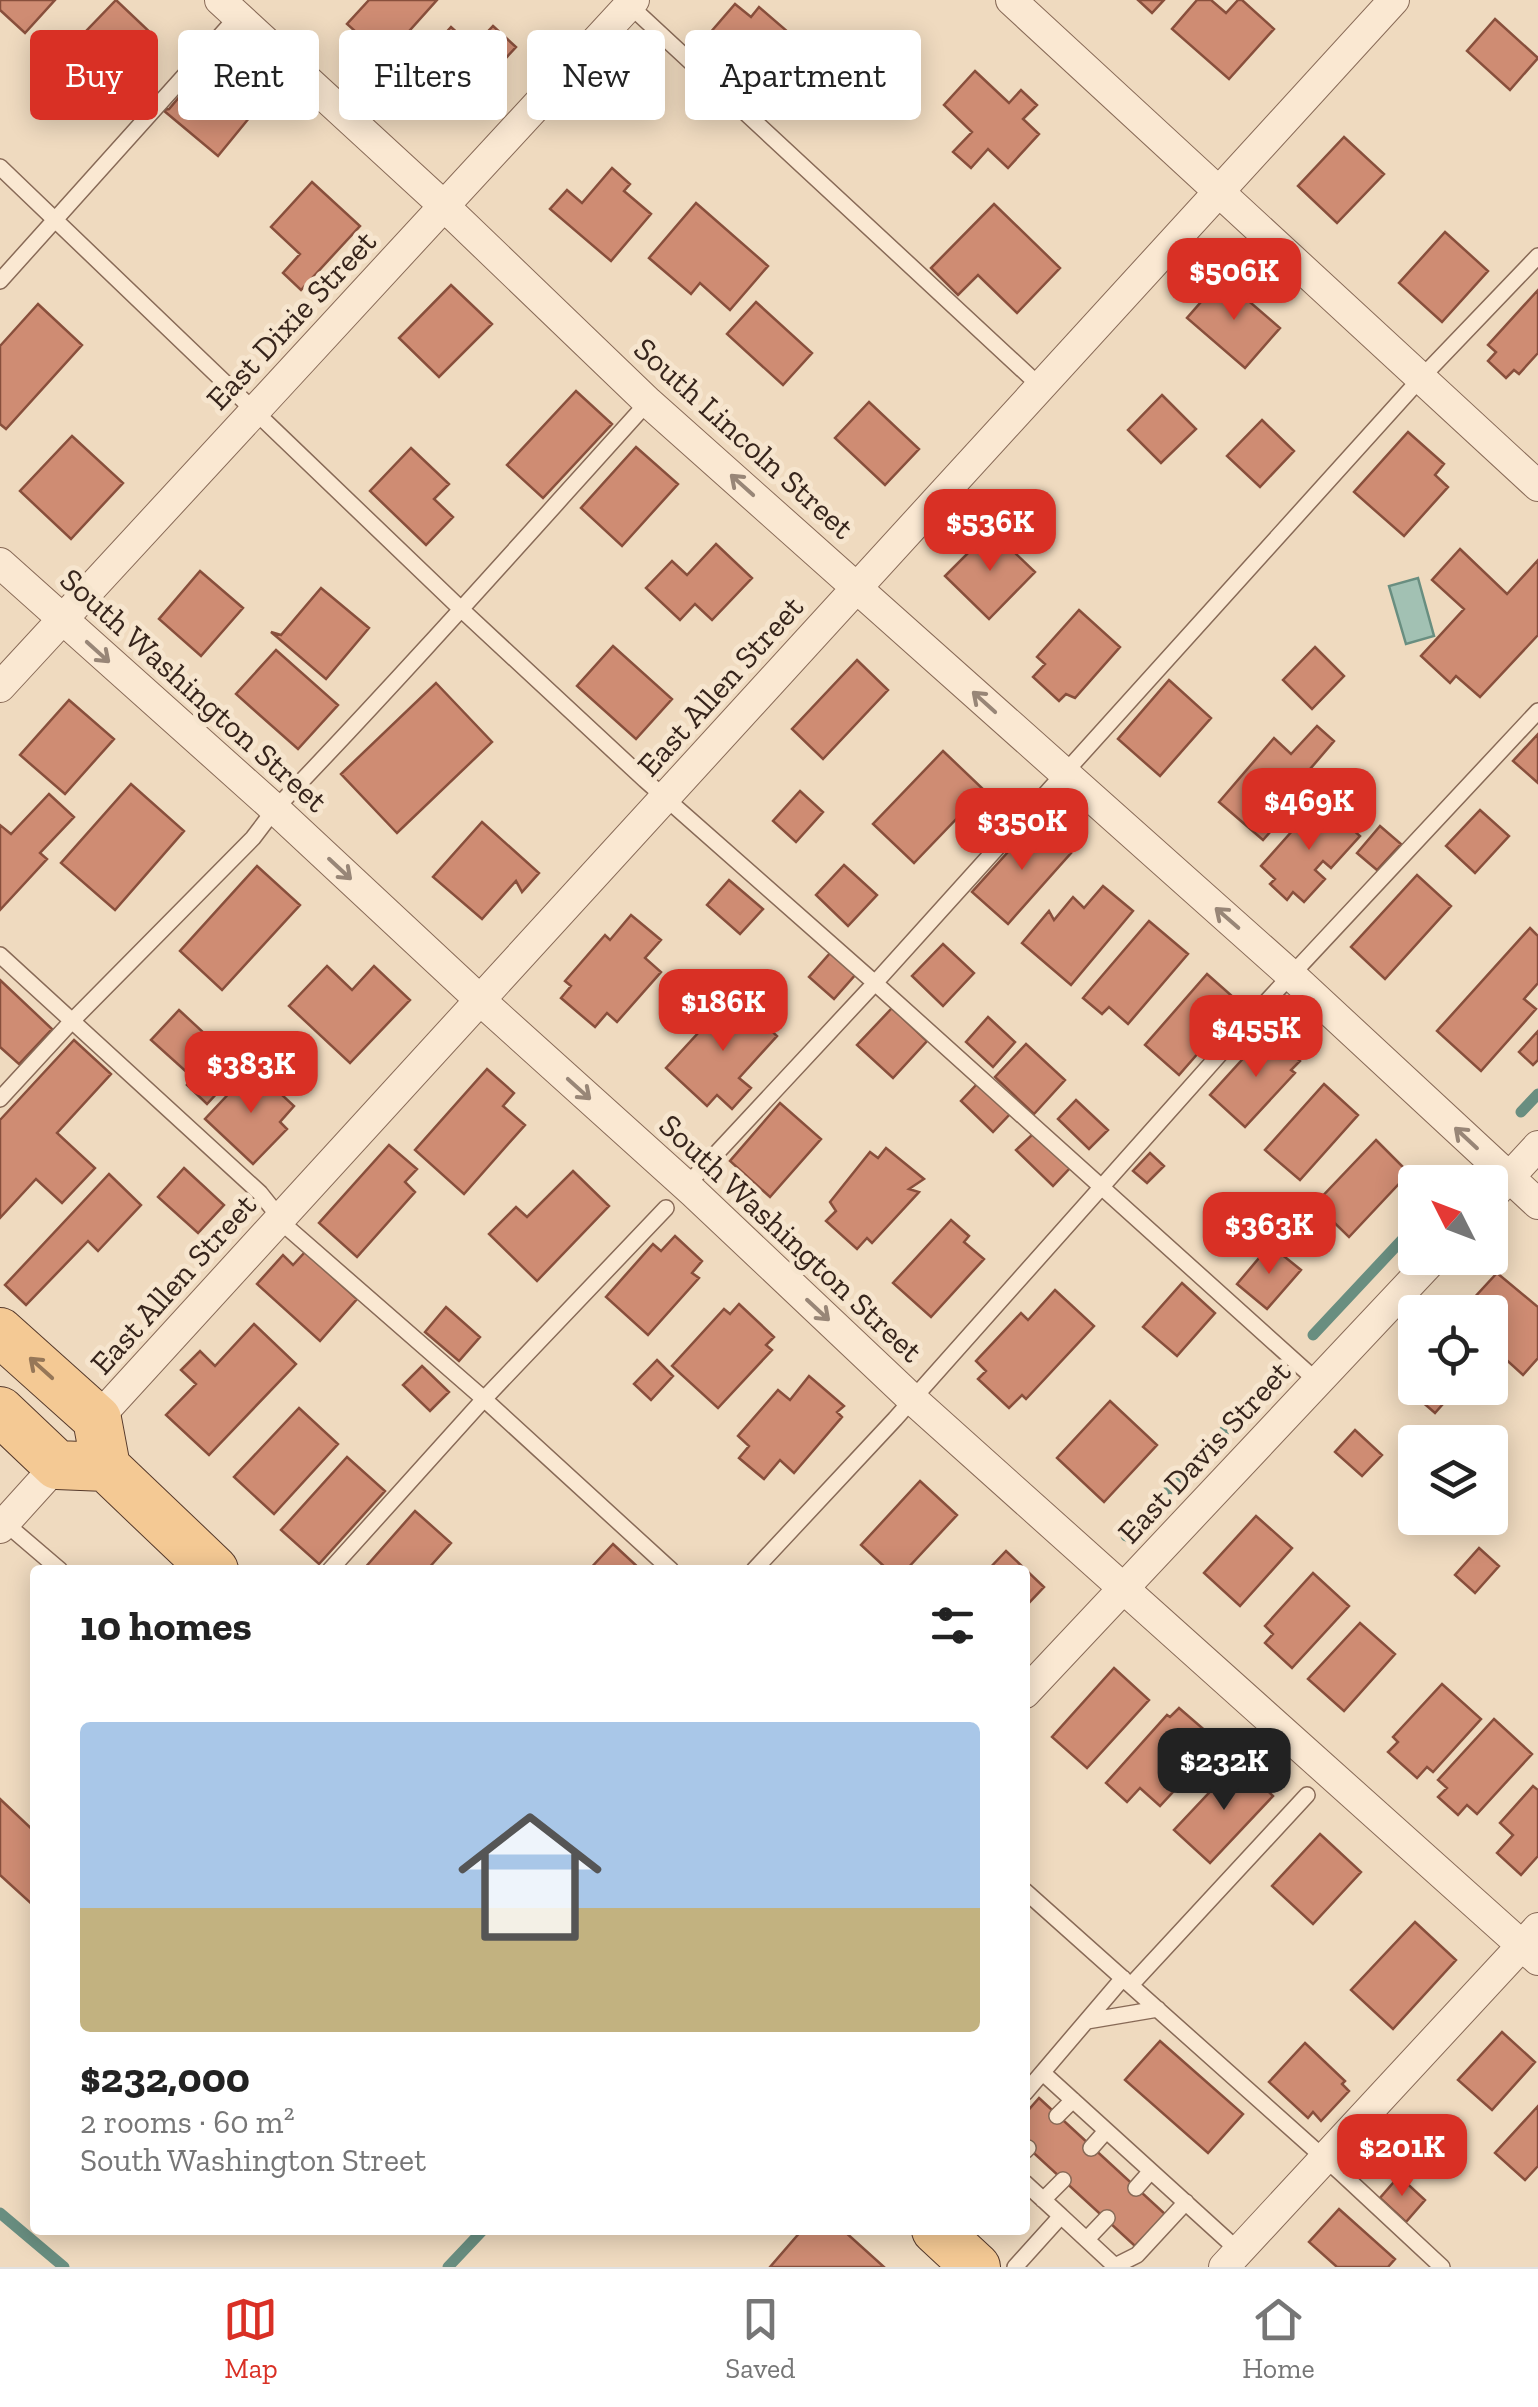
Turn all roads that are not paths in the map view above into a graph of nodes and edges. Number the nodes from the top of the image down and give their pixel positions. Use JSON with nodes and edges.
{"nodes":[{"id":1,"x":1011,"y":0,"type":"edge"},
{"id":2,"x":1394,"y":0,"type":"edge"},
{"id":3,"x":629,"y":2,"type":"edge"},
{"id":4,"x":229,"y":8,"type":"edge"},
{"id":5,"x":0,"y":167,"type":"edge"},
{"id":6,"x":1220,"y":192,"type":"junction"},
{"id":7,"x":444,"y":206,"type":"junction"},
{"id":8,"x":56,"y":220,"type":"junction"},
{"id":9,"x":1538,"y":256,"type":"edge"},
{"id":10,"x":0,"y":281,"type":"edge"},
{"id":11,"x":1421,"y":378,"type":"junction"},
{"id":12,"x":1041,"y":387,"type":"junction"},
{"id":13,"x":648,"y":402,"type":"junction"},
{"id":14,"x":256,"y":410,"type":"junction"},
{"id":15,"x":1538,"y":486,"type":"edge"},
{"id":16,"x":0,"y":563,"type":"edge"},
{"id":17,"x":858,"y":588,"type":"junction"},
{"id":18,"x":463,"y":610,"type":"junction"},
{"id":19,"x":62,"y":620,"type":"junction"},
{"id":20,"x":0,"y":687,"type":"edge"},
{"id":21,"x":1538,"y":711,"type":"edge"},
{"id":22,"x":1065,"y":776,"type":"junction"},
{"id":23,"x":665,"y":798,"type":"junction"},
{"id":24,"x":275,"y":808,"type":"junction"},
{"id":25,"x":0,"y":955,"type":"edge"},
{"id":26,"x":1291,"y":975,"type":"junction"},
{"id":27,"x":876,"y":984,"type":"junction"},
{"id":28,"x":480,"y":1000,"type":"junction"},
{"id":29,"x":72,"y":1021,"type":"junction"},
{"id":30,"x":0,"y":1099,"type":"edge"},
{"id":31,"x":1538,"y":1146,"type":"edge"},
{"id":32,"x":1477,"y":1165,"type":"edge"},
{"id":33,"x":1508,"y":1179,"type":"edge"},
{"id":34,"x":1101,"y":1186,"type":"junction"},
{"id":35,"x":1508,"y":1191,"type":"edge"},
{"id":36,"x":676,"y":1197,"type":"junction"},
{"id":37,"x":1538,"y":1204,"type":"edge"},
{"id":38,"x":280,"y":1218,"type":"junction"},
{"id":39,"x":1418,"y":1275,"type":"edge"},
{"id":40,"x":0,"y":1332,"type":"edge"},
{"id":41,"x":1318,"y":1382,"type":"junction"},
{"id":42,"x":911,"y":1398,"type":"junction"},
{"id":43,"x":484,"y":1400,"type":"junction"},
{"id":44,"x":0,"y":1411,"type":"edge"},
{"id":45,"x":97,"y":1419,"type":"junction"},
{"id":46,"x":57,"y":1464,"type":"junction"},
{"id":47,"x":106,"y":1467,"type":"junction"},
{"id":48,"x":2,"y":1525,"type":"edge"},
{"id":49,"x":54,"y":1565,"type":"edge"},
{"id":50,"x":209,"y":1565,"type":"edge"},
{"id":51,"x":335,"y":1565,"type":"edge"},
{"id":52,"x":666,"y":1565,"type":"edge"},
{"id":53,"x":759,"y":1565,"type":"edge"},
{"id":54,"x":1124,"y":1589,"type":"junction"},
{"id":55,"x":1030,"y":1688,"type":"edge"},
{"id":56,"x":1307,"y":1795,"type":"dead end"},
{"id":57,"x":1030,"y":1895,"type":"edge"},
{"id":58,"x":1533,"y":1944,"type":"edge"},
{"id":59,"x":1127,"y":1982,"type":"junction"},
{"id":60,"x":1158,"y":2010,"type":"junction"},
{"id":61,"x":1087,"y":2020,"type":"junction"},
{"id":62,"x":1043,"y":2073,"type":"junction"},
{"id":63,"x":1030,"y":2087,"type":"edge"},
{"id":64,"x":1073,"y":2100,"type":"junction"},
{"id":65,"x":1057,"y":2116,"type":"dead end"},
{"id":66,"x":1106,"y":2131,"type":"junction"},
{"id":67,"x":1091,"y":2148,"type":"dead end"},
{"id":68,"x":1324,"y":2158,"type":"junction"},
{"id":69,"x":1151,"y":2170,"type":"junction"},
{"id":70,"x":1063,"y":2180,"type":"dead end"},
{"id":71,"x":1030,"y":2188,"type":"edge"},
{"id":72,"x":1136,"y":2188,"type":"dead end"},
{"id":73,"x":1043,"y":2200,"type":"junction"},
{"id":74,"x":1186,"y":2202,"type":"junction"},
{"id":75,"x":1061,"y":2216,"type":"junction"},
{"id":76,"x":1107,"y":2218,"type":"dead end"},
{"id":77,"x":941,"y":2235,"type":"edge"},
{"id":78,"x":1087,"y":2239,"type":"junction"},
{"id":79,"x":1231,"y":2259,"type":"edge"},
{"id":80,"x":976,"y":2267,"type":"edge"},
{"id":81,"x":1015,"y":2267,"type":"edge"},
{"id":82,"x":1442,"y":2267,"type":"edge"}],
"edges":[{"from":1,"to":6,"type":"street"},
{"from":2,"to":6,"type":"street","name":"East Allen Street"},
{"from":3,"to":7,"type":"street","name":"East Dixie Street"},
{"from":3,"to":12,"type":"lane"},
{"from":4,"to":7,"type":"street","name":"South Lincoln Street"},
{"from":4,"to":8,"type":"lane"},
{"from":5,"to":8,"type":"lane"},
{"from":6,"to":11,"type":"street"},
{"from":6,"to":12,"type":"street","name":"East Allen Street"},
{"from":7,"to":13,"type":"street","name":"South Lincoln Street"},
{"from":7,"to":14,"type":"street","name":"East Dixie Street"},
{"from":8,"to":10,"type":"lane"},
{"from":8,"to":14,"type":"lane"},
{"from":9,"to":11,"type":"lane"},
{"from":11,"to":15,"type":"street"},
{"from":11,"to":22,"type":"lane"},
{"from":12,"to":17,"type":"street","name":"East Allen Street"},
{"from":17,"to":13,"type":"street","name":"South Lincoln Street","one_way":true},
{"from":13,"to":18,"type":"lane"},
{"from":14,"to":18,"type":"lane"},
{"from":14,"to":19,"type":"street","name":"East Dixie Street"},
{"from":16,"to":19,"type":"street","name":"South Washington Street"},
{"from":22,"to":17,"type":"street","name":"South Lincoln Street","one_way":true},
{"from":17,"to":23,"type":"street","name":"East Allen Street"},
{"from":18,"to":23,"type":"lane"},
{"from":18,"to":24,"type":"lane"},
{"from":19,"to":20,"type":"street","name":"East Dixie Street"},
{"from":19,"to":24,"type":"street","name":"South Washington Street","one_way":true},
{"from":21,"to":26,"type":"lane"},
{"from":26,"to":22,"type":"street","name":"South Lincoln Street","one_way":true},
{"from":22,"to":27,"type":"lane"},
{"from":23,"to":27,"type":"lane"},
{"from":23,"to":28,"type":"street","name":"East Allen Street"},
{"from":24,"to":28,"type":"street","name":"South Washington Street","one_way":true},
{"from":24,"to":29,"type":"lane"},
{"from":25,"to":29,"type":"lane"},
{"from":32,"to":26,"type":"street","name":"South Lincoln Street","one_way":true},
{"from":26,"to":34,"type":"lane"},
{"from":27,"to":34,"type":"lane"},
{"from":27,"to":36,"type":"lane"},
{"from":28,"to":36,"type":"street","name":"South Washington Street","one_way":true},
{"from":28,"to":38,"type":"street","name":"East Allen Street"},
{"from":29,"to":30,"type":"lane"},
{"from":29,"to":38,"type":"lane"},
{"from":31,"to":33,"type":"street"},
{"from":34,"to":41,"type":"lane"},
{"from":34,"to":42,"type":"lane"},
{"from":35,"to":37,"type":"street","name":"South Lincoln Street"},
{"from":36,"to":42,"type":"street","name":"South Washington Street","one_way":true},
{"from":36,"to":43,"type":"lane"},
{"from":38,"to":43,"type":"lane"},
{"from":38,"to":45,"type":"street","name":"East Allen Street"},
{"from":39,"to":41,"type":"street","name":"East Davis Street"},
{"from":45,"to":40,"type":"main road","one_way":true},
{"from":41,"to":54,"type":"street","name":"East Davis Street"},
{"from":42,"to":53,"type":"lane"},
{"from":42,"to":54,"type":"street","name":"South Washington Street"},
{"from":43,"to":51,"type":"lane"},
{"from":43,"to":52,"type":"lane"},
{"from":44,"to":46,"type":"main road"},
{"from":45,"to":47,"type":"main road"},
{"from":46,"to":47,"type":"main road"},
{"from":46,"to":48,"type":"street"},
{"from":47,"to":50,"type":"main road"},
{"from":48,"to":49,"type":"lane"},
{"from":54,"to":55,"type":"street","name":"East Davis Street"},
{"from":54,"to":58,"type":"street","name":"South Washington Street"},
{"from":56,"to":59,"type":"lane"},
{"from":57,"to":59,"type":"lane"},
{"from":58,"to":68,"type":"street"},
{"from":59,"to":60,"type":"lane"},
{"from":59,"to":61,"type":"lane"},
{"from":60,"to":61,"type":"lane"},
{"from":60,"to":68,"type":"lane"},
{"from":61,"to":62,"type":"lane"},
{"from":62,"to":63,"type":"lane"},
{"from":62,"to":64,"type":"lane"},
{"from":64,"to":65,"type":"lane"},
{"from":64,"to":66,"type":"lane"},
{"from":66,"to":67,"type":"lane"},
{"from":66,"to":69,"type":"lane"},
{"from":68,"to":79,"type":"street"},
{"from":68,"to":82,"type":"lane"},
{"from":69,"to":72,"type":"lane"},
{"from":69,"to":74,"type":"lane"},
{"from":70,"to":73,"type":"lane"},
{"from":71,"to":73,"type":"lane"},
{"from":73,"to":75,"type":"lane"},
{"from":74,"to":78,"type":"lane"},
{"from":74,"to":79,"type":"lane"},
{"from":75,"to":78,"type":"lane"},
{"from":75,"to":81,"type":"lane"},
{"from":76,"to":78,"type":"lane"},
{"from":77,"to":80,"type":"main road"}]}
